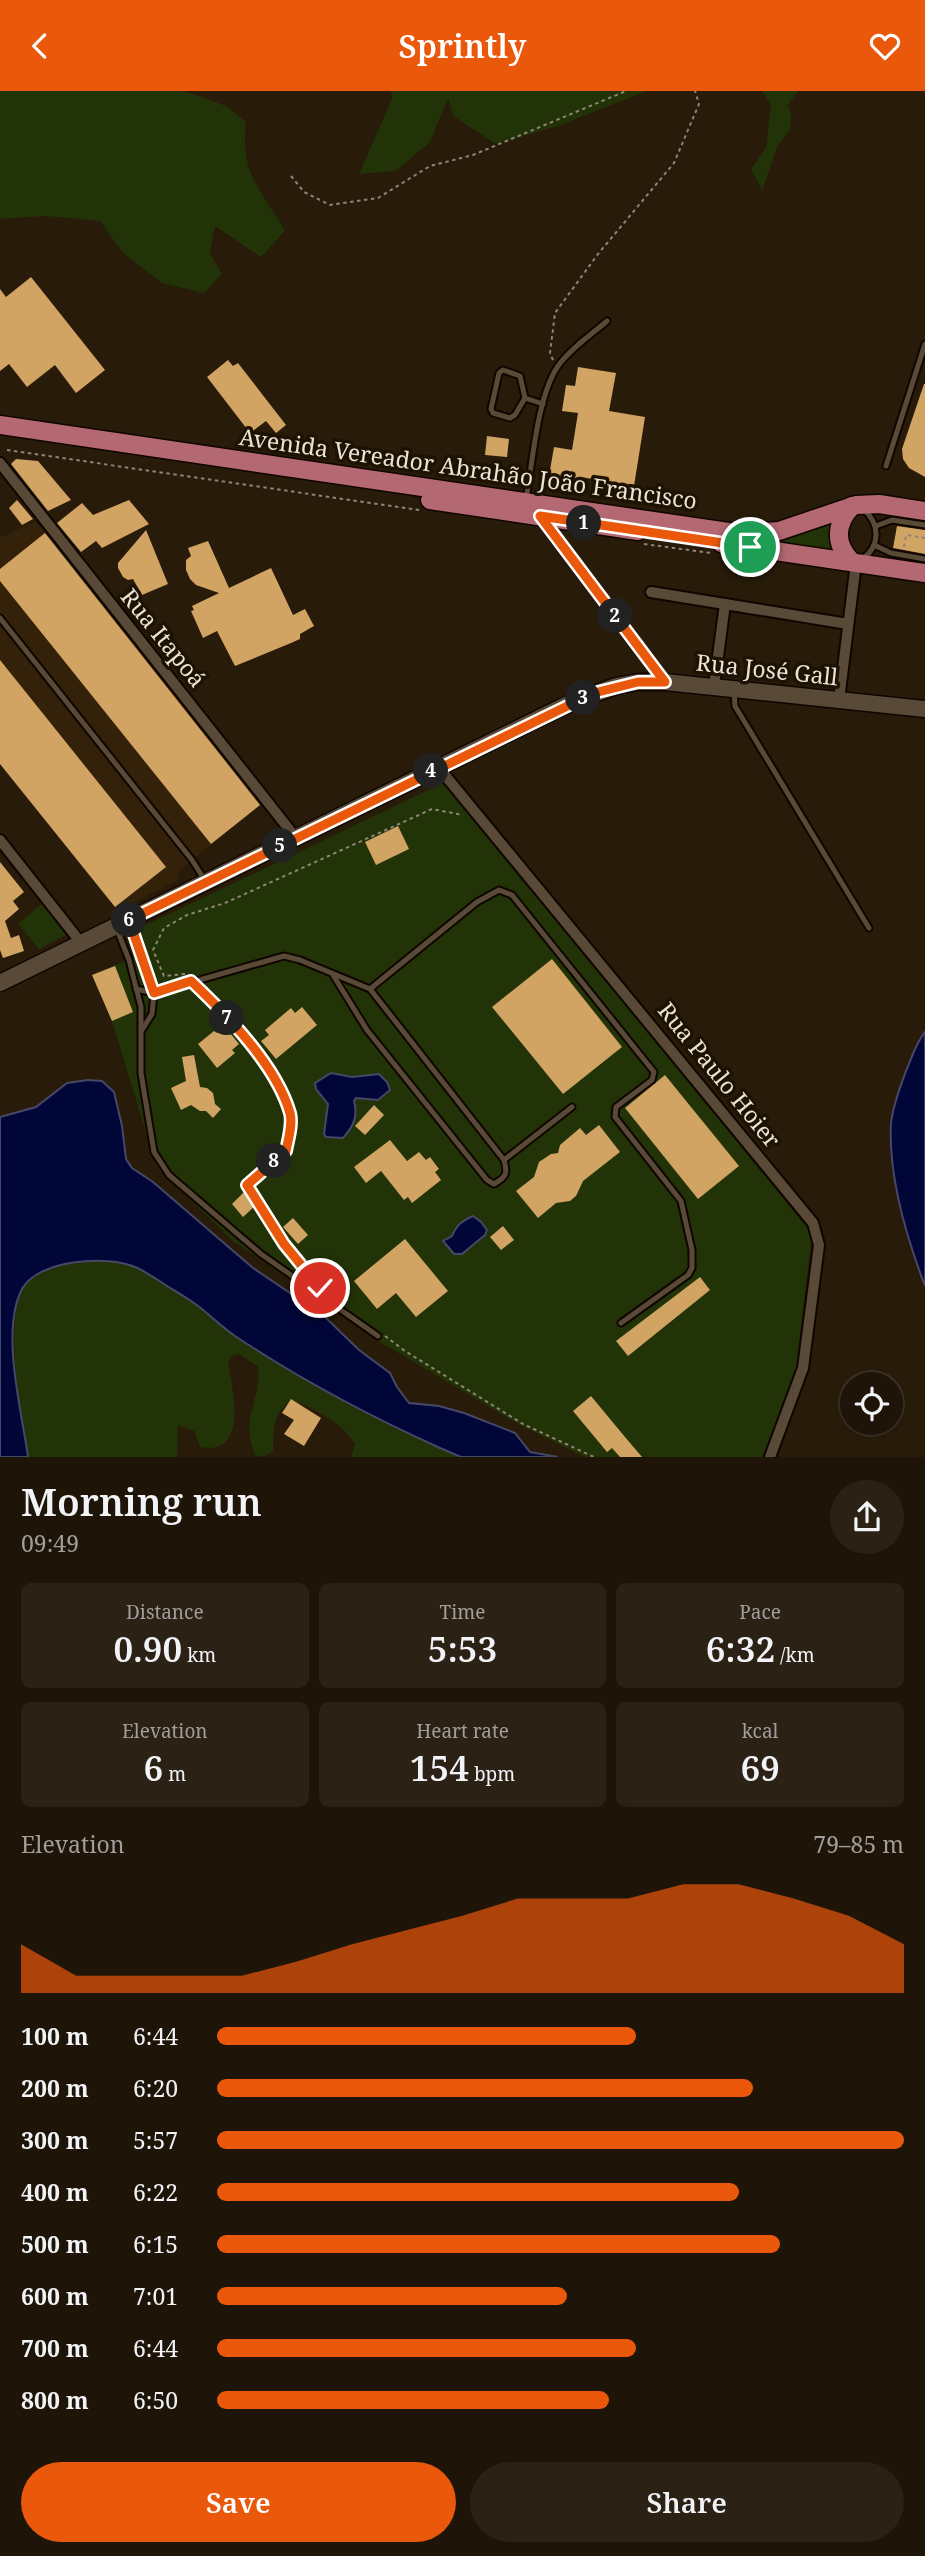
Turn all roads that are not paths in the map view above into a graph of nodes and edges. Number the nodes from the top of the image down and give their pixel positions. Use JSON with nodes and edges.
{"nodes":[{"id":1,"x":607,"y":321,"type":"dead end"},
{"id":2,"x":925,"y":344,"type":"edge"},
{"id":3,"x":525,"y":398,"type":"junction"},
{"id":4,"x":542,"y":404,"type":"junction"},
{"id":5,"x":0,"y":425,"type":"edge"},
{"id":6,"x":3,"y":442,"type":"edge"},
{"id":7,"x":0,"y":463,"type":"edge"},
{"id":8,"x":886,"y":466,"type":"dead end"},
{"id":9,"x":526,"y":502,"type":"junction"},
{"id":10,"x":854,"y":505,"type":"junction"},
{"id":11,"x":925,"y":511,"type":"edge"},
{"id":12,"x":540,"y":516,"type":"junction"},
{"id":13,"x":925,"y":525,"type":"edge"},
{"id":14,"x":876,"y":526,"type":"junction"},
{"id":15,"x":874,"y":545,"type":"junction"},
{"id":16,"x":925,"y":559,"type":"edge"},
{"id":17,"x":854,"y":562,"type":"junction"},
{"id":18,"x":925,"y":573,"type":"edge"},
{"id":19,"x":651,"y":592,"type":"dead end"},
{"id":20,"x":725,"y":604,"type":"junction"},
{"id":21,"x":0,"y":618,"type":"edge"},
{"id":22,"x":848,"y":624,"type":"junction"},
{"id":23,"x":665,"y":682,"type":"junction"},
{"id":24,"x":714,"y":686,"type":"junction"},
{"id":25,"x":735,"y":688,"type":"junction"},
{"id":26,"x":839,"y":700,"type":"junction"},
{"id":27,"x":925,"y":709,"type":"edge"},
{"id":28,"x":439,"y":768,"type":"junction"},
{"id":29,"x":296,"y":838,"type":"junction"},
{"id":30,"x":0,"y":840,"type":"edge"},
{"id":31,"x":206,"y":882,"type":"junction"},
{"id":32,"x":122,"y":923,"type":"junction"},
{"id":33,"x":869,"y":928,"type":"dead end"},
{"id":34,"x":82,"y":944,"type":"junction"},
{"id":35,"x":333,"y":975,"type":"junction"},
{"id":36,"x":0,"y":983,"type":"edge"},
{"id":37,"x":136,"y":989,"type":"junction"},
{"id":38,"x":370,"y":989,"type":"junction"},
{"id":39,"x":154,"y":993,"type":"junction"},
{"id":40,"x":142,"y":1030,"type":"junction"},
{"id":41,"x":572,"y":1107,"type":"dead end"},
{"id":42,"x":504,"y":1160,"type":"junction"},
{"id":43,"x":621,"y":1323,"type":"dead end"},
{"id":44,"x":381,"y":1335,"type":"road end"},
{"id":45,"x":770,"y":1457,"type":"edge"}],
"edges":[{"from":1,"to":4,"type":"lane"},
{"from":2,"to":8,"type":"lane"},
{"from":3,"to":3,"type":"lane"},
{"from":3,"to":4,"type":"lane"},
{"from":4,"to":9,"type":"lane"},
{"from":5,"to":9,"type":"main road","name":"Avenida Vereador Abrahão João Francisco"},
{"from":6,"to":12,"type":"main road","name":"Avenida Vereador Abrahão João Francisco"},
{"from":7,"to":29,"type":"street","name":"Rua Itapoá"},
{"from":9,"to":10,"type":"main road","name":"Avenida Vereador Abrahão João Francisco"},
{"from":10,"to":11,"type":"main road","name":"Avenida Vereador Abrahão João Francisco"},
{"from":10,"to":14,"type":"lane"},
{"from":10,"to":17,"type":"main road"},
{"from":12,"to":17,"type":"main road","name":"Avenida Vereador Abrahão João Francisco"},
{"from":12,"to":23,"type":"street"},
{"from":13,"to":14,"type":"lane"},
{"from":14,"to":15,"type":"lane"},
{"from":15,"to":16,"type":"lane"},
{"from":15,"to":17,"type":"lane"},
{"from":17,"to":18,"type":"main road","name":"Avenida Vereador Abrahão João Francisco"},
{"from":17,"to":22,"type":"street"},
{"from":19,"to":20,"type":"street"},
{"from":20,"to":22,"type":"street"},
{"from":20,"to":24,"type":"street"},
{"from":21,"to":31,"type":"lane"},
{"from":22,"to":26,"type":"street"},
{"from":23,"to":24,"type":"main road","name":"Rua José Gall"},
{"from":23,"to":28,"type":"main road","name":"Rua José Gall"},
{"from":24,"to":25,"type":"main road","name":"Rua José Gall"},
{"from":25,"to":26,"type":"main road","name":"Rua José Gall"},
{"from":25,"to":33,"type":"lane"},
{"from":26,"to":27,"type":"main road","name":"Rua José Gall"},
{"from":28,"to":29,"type":"main road","name":"Rua José Gall"},
{"from":28,"to":45,"type":"street","name":"Rua Paulo Hoier"},
{"from":29,"to":31,"type":"main road","name":"Rua José Gall"},
{"from":30,"to":34,"type":"street"},
{"from":31,"to":32,"type":"main road","name":"Rua José Gall"},
{"from":32,"to":34,"type":"main road","name":"Rua José Gall"},
{"from":32,"to":37,"type":"lane"},
{"from":32,"to":39,"type":"lane"},
{"from":34,"to":36,"type":"main road","name":"Rua José Gall"},
{"from":35,"to":38,"type":"lane"},
{"from":35,"to":39,"type":"lane"},
{"from":35,"to":42,"type":"lane"},
{"from":37,"to":39,"type":"lane"},
{"from":37,"to":40,"type":"lane"},
{"from":38,"to":42,"type":"lane"},
{"from":38,"to":43,"type":"lane"},
{"from":39,"to":40,"type":"lane"},
{"from":40,"to":44,"type":"lane"},
{"from":41,"to":42,"type":"lane"}]}
